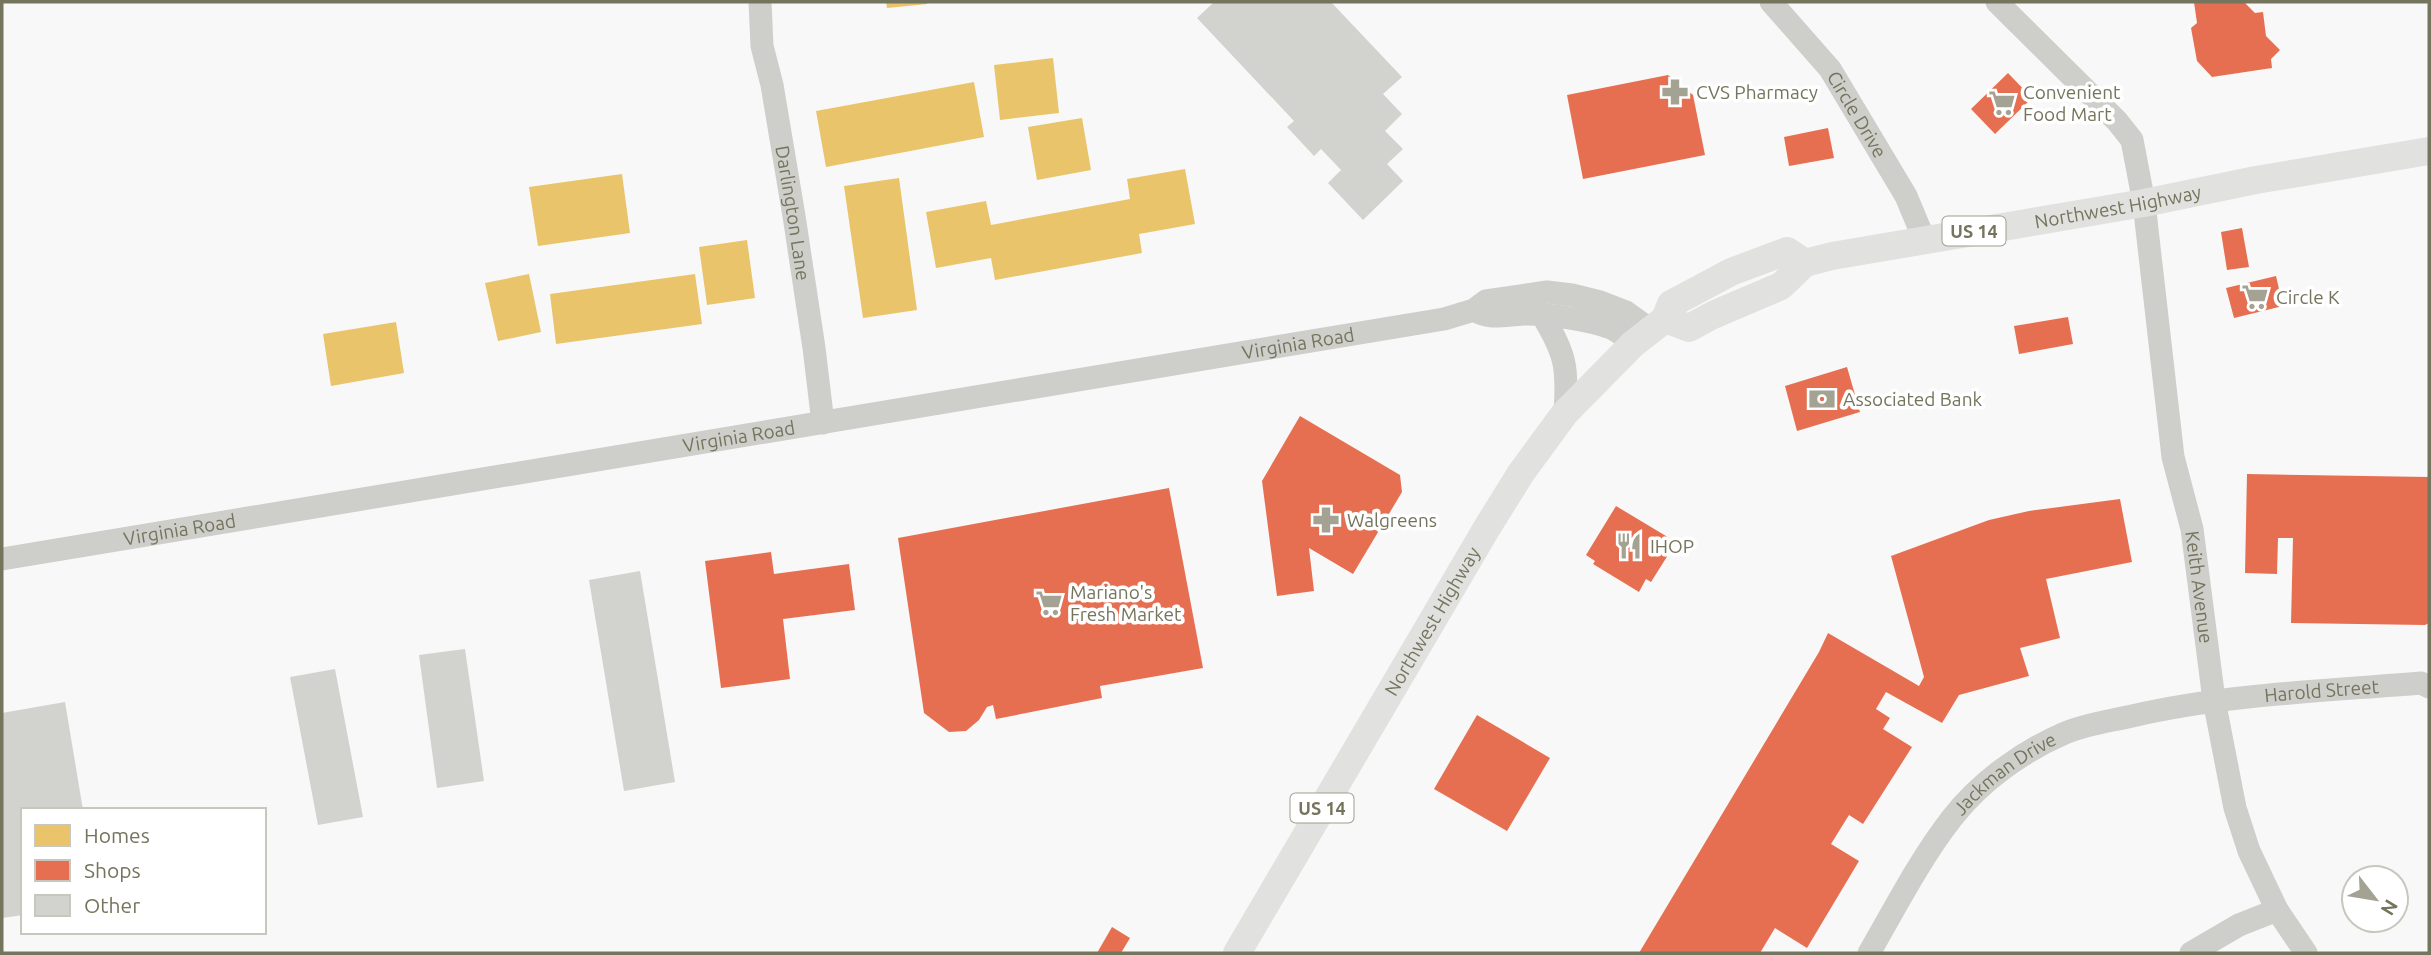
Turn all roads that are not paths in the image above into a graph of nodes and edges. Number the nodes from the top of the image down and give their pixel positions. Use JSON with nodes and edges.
{"nodes":[{"id":1,"x":760,"y":2,"type":"edge"},
{"id":2,"x":1771,"y":2,"type":"edge"},
{"id":3,"x":1997,"y":2,"type":"edge"},
{"id":4,"x":2429,"y":151,"type":"edge"},
{"id":5,"x":2144,"y":203,"type":"junction"},
{"id":6,"x":1924,"y":239,"type":"junction"},
{"id":7,"x":1474,"y":310,"type":"junction"},
{"id":8,"x":1542,"y":315,"type":"junction"},
{"id":9,"x":1650,"y":331,"type":"junction"},
{"id":10,"x":1565,"y":413,"type":"junction"},
{"id":11,"x":823,"y":423,"type":"junction"},
{"id":12,"x":2,"y":559,"type":"edge"},
{"id":13,"x":2429,"y":687,"type":"edge"},
{"id":14,"x":2214,"y":700,"type":"junction"},
{"id":15,"x":2277,"y":910,"type":"junction"},
{"id":16,"x":1237,"y":953,"type":"edge"},
{"id":17,"x":1869,"y":953,"type":"edge"},
{"id":18,"x":2191,"y":953,"type":"edge"},
{"id":19,"x":2306,"y":953,"type":"edge"}],
"edges":[{"from":1,"to":11,"type":"street","name":"Darlington Lane"},
{"from":2,"to":6,"type":"street","name":"Circle Drive"},
{"from":3,"to":5,"type":"street","name":"Keith Avenue"},
{"from":4,"to":5,"type":"main road","name":"Northwest Highway","number":"US 14"},
{"from":5,"to":6,"type":"main road","name":"Northwest Highway","number":"US 14"},
{"from":5,"to":14,"type":"street","name":"Keith Avenue"},
{"from":6,"to":9,"type":"main road","name":"Northwest Highway","number":"US 14"},
{"from":7,"to":8,"type":"street","name":"Virginia Road"},
{"from":7,"to":9,"type":"street","name":"Virginia Road"},
{"from":7,"to":11,"type":"street","name":"Virginia Road"},
{"from":8,"to":9,"type":"street","name":"Virginia Road"},
{"from":8,"to":10,"type":"street"},
{"from":9,"to":10,"type":"main road","name":"Northwest Highway","number":"US 14"},
{"from":10,"to":16,"type":"main road","name":"Northwest Highway","number":"US 14"},
{"from":11,"to":12,"type":"street","name":"Virginia Road"},
{"from":13,"to":14,"type":"street","name":"Harold Street"},
{"from":14,"to":15,"type":"street","name":"Keith Avenue"},
{"from":14,"to":17,"type":"street","name":"Jackman Drive"},
{"from":15,"to":18,"type":"street"},
{"from":15,"to":19,"type":"street","name":"Keith Avenue"}]}
